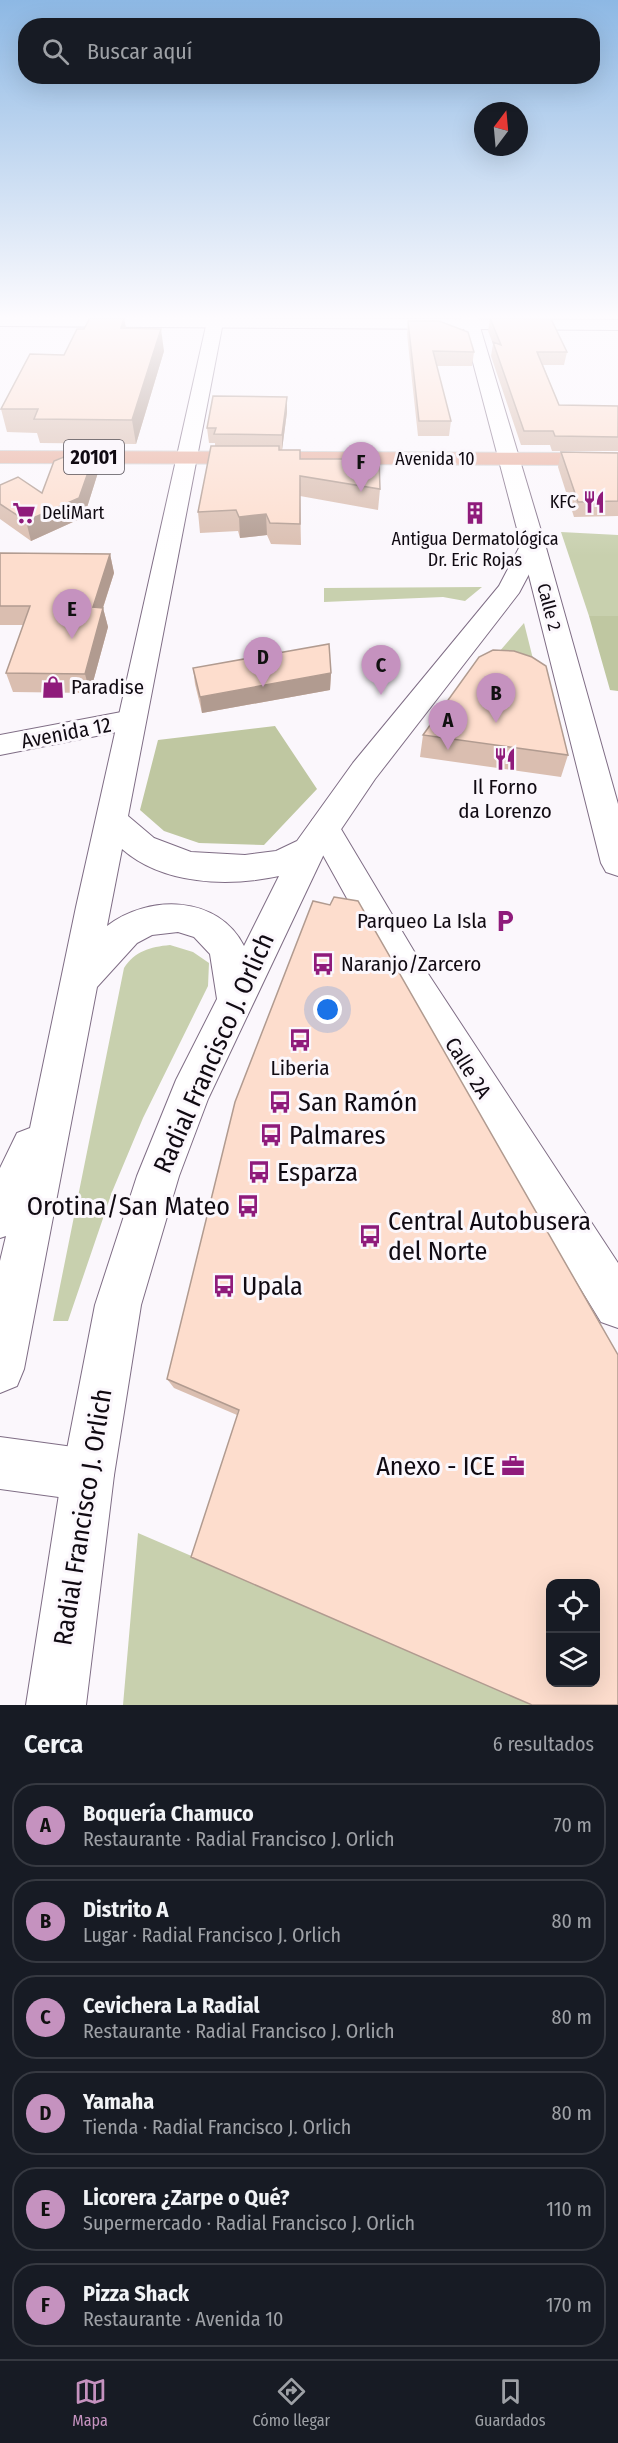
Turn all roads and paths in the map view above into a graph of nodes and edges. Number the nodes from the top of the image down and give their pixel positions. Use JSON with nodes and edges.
{"nodes":[{"id":1,"x":200,"y":397,"type":"edge"},
{"id":2,"x":491,"y":397,"type":"edge"},
{"id":3,"x":0,"y":457,"type":"edge"},
{"id":4,"x":188,"y":458,"type":"junction"},
{"id":5,"x":508,"y":459,"type":"junction"},
{"id":6,"x":618,"y":459,"type":"edge"},
{"id":7,"x":533,"y":544,"type":"junction"},
{"id":8,"x":132,"y":720,"type":"junction"},
{"id":9,"x":0,"y":745,"type":"edge"},
{"id":10,"x":111,"y":819,"type":"junction"},
{"id":11,"x":316,"y":839,"type":"junction"},
{"id":12,"x":618,"y":863,"type":"edge"},
{"id":13,"x":79,"y":981,"type":"junction"},
{"id":14,"x":235,"y":997,"type":"junction"},
{"id":15,"x":59,"y":1089,"type":"junction"},
{"id":16,"x":0,"y":1216,"type":"edge"},
{"id":17,"x":618,"y":1305,"type":"edge"},
{"id":18,"x":0,"y":1369,"type":"edge"},
{"id":19,"x":0,"y":1463,"type":"edge"},
{"id":20,"x":88,"y":1475,"type":"junction"},
{"id":21,"x":56,"y":1705,"type":"edge"}],
"edges":[{"from":1,"to":4,"type":"street"},
{"from":2,"to":5,"type":"street","name":"Calle 2"},
{"from":3,"to":4,"type":"main road","name":"Avenida 10","number":"20101"},
{"from":4,"to":5,"type":"main road","name":"Avenida 10","number":"20101"},
{"from":4,"to":8,"type":"street"},
{"from":5,"to":6,"type":"main road","name":"Avenida 10","number":"20101"},
{"from":5,"to":7,"type":"street","name":"Calle 2"},
{"from":7,"to":11,"type":"street","name":"Radial Francisco J. Orlich"},
{"from":7,"to":12,"type":"street","name":"Calle 2"},
{"from":8,"to":9,"type":"street","name":"Avenida 12"},
{"from":8,"to":10,"type":"street"},
{"from":10,"to":11,"type":"street"},
{"from":10,"to":13,"type":"street"},
{"from":11,"to":14,"type":"street","name":"Radial Francisco J. Orlich"},
{"from":11,"to":17,"type":"street","name":"Calle 2A"},
{"from":13,"to":14,"type":"street"},
{"from":13,"to":15,"type":"street"},
{"from":14,"to":20,"type":"street","name":"Radial Francisco J. Orlich"},
{"from":15,"to":16,"type":"street"},
{"from":15,"to":18,"type":"street"},
{"from":19,"to":20,"type":"street"},
{"from":20,"to":21,"type":"street","name":"Radial Francisco J. Orlich"}]}
